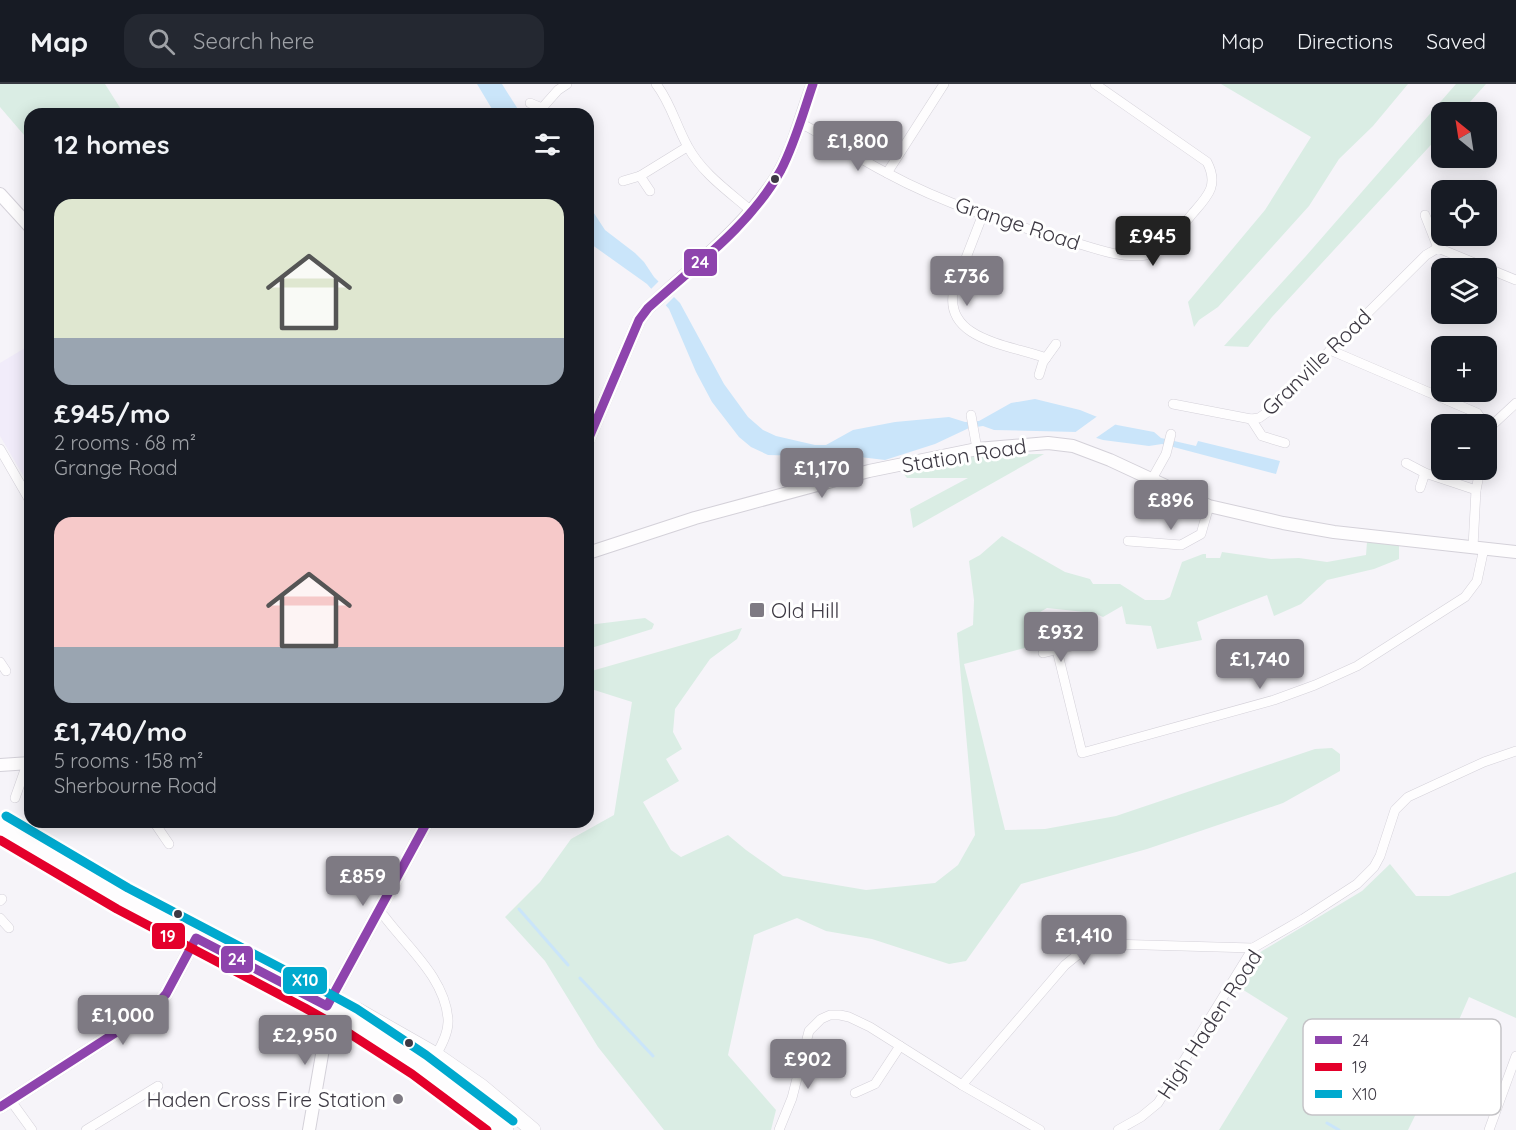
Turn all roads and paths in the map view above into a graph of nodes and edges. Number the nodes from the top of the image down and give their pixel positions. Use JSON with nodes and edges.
{"nodes":[{"id":1,"x":567,"y":84,"type":"edge"},
{"id":2,"x":656,"y":84,"type":"edge"},
{"id":3,"x":813,"y":84,"type":"edge"},
{"id":4,"x":944,"y":84,"type":"edge"},
{"id":5,"x":1095,"y":84,"type":"edge"},
{"id":6,"x":530,"y":103,"type":"dead end"},
{"id":7,"x":538,"y":108,"type":"edge"},
{"id":8,"x":544,"y":108,"type":"edge"},
{"id":9,"x":800,"y":123,"type":"junction"},
{"id":10,"x":687,"y":147,"type":"junction"},
{"id":11,"x":887,"y":173,"type":"junction"},
{"id":12,"x":640,"y":176,"type":"junction"},
{"id":13,"x":623,"y":182,"type":"dead end"},
{"id":14,"x":650,"y":191,"type":"dead end"},
{"id":15,"x":0,"y":194,"type":"edge"},
{"id":16,"x":750,"y":210,"type":"junction"},
{"id":17,"x":983,"y":214,"type":"junction"},
{"id":18,"x":1425,"y":215,"type":"dead end"},
{"id":19,"x":24,"y":220,"type":"edge"},
{"id":20,"x":1438,"y":248,"type":"junction"},
{"id":21,"x":1516,"y":280,"type":"edge"},
{"id":22,"x":1056,"y":344,"type":"dead end"},
{"id":23,"x":1330,"y":350,"type":"junction"},
{"id":24,"x":1046,"y":358,"type":"junction"},
{"id":25,"x":1039,"y":375,"type":"dead end"},
{"id":26,"x":1516,"y":403,"type":"edge"},
{"id":27,"x":1173,"y":404,"type":"dead end"},
{"id":28,"x":1478,"y":414,"type":"edge"},
{"id":29,"x":971,"y":415,"type":"dead end"},
{"id":30,"x":1251,"y":419,"type":"junction"},
{"id":31,"x":1497,"y":419,"type":"edge"},
{"id":32,"x":594,"y":426,"type":"edge"},
{"id":33,"x":1171,"y":434,"type":"dead end"},
{"id":34,"x":1285,"y":443,"type":"dead end"},
{"id":35,"x":976,"y":444,"type":"junction"},
{"id":36,"x":0,"y":449,"type":"edge"},
{"id":37,"x":1406,"y":463,"type":"dead end"},
{"id":38,"x":1425,"y":473,"type":"junction"},
{"id":39,"x":1152,"y":479,"type":"junction"},
{"id":40,"x":1478,"y":480,"type":"edge"},
{"id":41,"x":1420,"y":488,"type":"dead end"},
{"id":42,"x":1476,"y":490,"type":"junction"},
{"id":43,"x":24,"y":491,"type":"edge"},
{"id":44,"x":1209,"y":506,"type":"junction"},
{"id":45,"x":1128,"y":541,"type":"dead end"},
{"id":46,"x":1478,"y":548,"type":"junction"},
{"id":47,"x":594,"y":551,"type":"edge"},
{"id":48,"x":1516,"y":552,"type":"edge"},
{"id":49,"x":1072,"y":646,"type":"dead end"},
{"id":50,"x":1057,"y":650,"type":"junction"},
{"id":51,"x":1043,"y":653,"type":"dead end"},
{"id":52,"x":0,"y":662,"type":"edge"},
{"id":53,"x":6,"y":671,"type":"dead end"},
{"id":54,"x":1516,"y":751,"type":"edge"},
{"id":55,"x":24,"y":764,"type":"edge"},
{"id":56,"x":0,"y":765,"type":"edge"},
{"id":57,"x":24,"y":774,"type":"edge"},
{"id":58,"x":15,"y":798,"type":"dead end"},
{"id":59,"x":158,"y":828,"type":"edge"},
{"id":60,"x":424,"y":828,"type":"edge"},
{"id":61,"x":3,"y":830,"type":"edge"},
{"id":62,"x":170,"y":844,"type":"dead end"},
{"id":63,"x":377,"y":912,"type":"junction"},
{"id":64,"x":0,"y":918,"type":"edge"},
{"id":65,"x":9,"y":928,"type":"dead end"},
{"id":66,"x":196,"y":938,"type":"junction"},
{"id":67,"x":1253,"y":948,"type":"junction"},
{"id":68,"x":327,"y":1006,"type":"junction"},
{"id":69,"x":900,"y":1046,"type":"junction"},
{"id":70,"x":436,"y":1055,"type":"junction"},
{"id":71,"x":1516,"y":1056,"type":"edge"},
{"id":72,"x":962,"y":1085,"type":"junction"},
{"id":73,"x":158,"y":1086,"type":"dead end"},
{"id":74,"x":855,"y":1093,"type":"dead end"},
{"id":75,"x":1501,"y":1097,"type":"edge"},
{"id":76,"x":6,"y":1104,"type":"edge"},
{"id":77,"x":1494,"y":1115,"type":"edge"},
{"id":78,"x":1034,"y":1129,"type":"edge"},
{"id":79,"x":32,"y":1130,"type":"edge"},
{"id":80,"x":86,"y":1130,"type":"edge"},
{"id":81,"x":309,"y":1130,"type":"edge"},
{"id":82,"x":506,"y":1130,"type":"edge"},
{"id":83,"x":533,"y":1130,"type":"edge"},
{"id":84,"x":779,"y":1130,"type":"edge"},
{"id":85,"x":1118,"y":1130,"type":"edge"},
{"id":86,"x":1489,"y":1130,"type":"edge"}],
"edges":[{"from":1,"to":8,"type":"street"},
{"from":2,"to":10,"type":"street"},
{"from":3,"to":9,"type":"street"},
{"from":4,"to":11,"type":"street"},
{"from":5,"to":17,"type":"street","name":"Grange Road"},
{"from":6,"to":7,"type":"street"},
{"from":9,"to":11,"type":"street","name":"Grange Road"},
{"from":9,"to":16,"type":"street"},
{"from":10,"to":12,"type":"street"},
{"from":10,"to":16,"type":"street"},
{"from":11,"to":17,"type":"street","name":"Grange Road"},
{"from":12,"to":13,"type":"street"},
{"from":12,"to":14,"type":"street"},
{"from":15,"to":19,"type":"street"},
{"from":16,"to":32,"type":"street"},
{"from":17,"to":24,"type":"street"},
{"from":18,"to":20,"type":"street"},
{"from":20,"to":21,"type":"street"},
{"from":20,"to":23,"type":"street","name":"Granville Road"},
{"from":22,"to":24,"type":"street"},
{"from":23,"to":28,"type":"street"},
{"from":23,"to":30,"type":"street","name":"Granville Road"},
{"from":24,"to":25,"type":"street"},
{"from":26,"to":31,"type":"street"},
{"from":27,"to":30,"type":"street","name":"Granville Road"},
{"from":29,"to":35,"type":"street"},
{"from":30,"to":34,"type":"street"},
{"from":33,"to":39,"type":"street"},
{"from":35,"to":39,"type":"street","name":"Station Road"},
{"from":35,"to":47,"type":"street","name":"Station Road"},
{"from":36,"to":43,"type":"street"},
{"from":37,"to":38,"type":"street"},
{"from":38,"to":41,"type":"street"},
{"from":38,"to":42,"type":"street"},
{"from":39,"to":44,"type":"street","name":"Station Road"},
{"from":40,"to":42,"type":"street"},
{"from":42,"to":46,"type":"street"},
{"from":44,"to":45,"type":"street"},
{"from":44,"to":46,"type":"street","name":"Station Road"},
{"from":46,"to":48,"type":"street","name":"Station Road"},
{"from":46,"to":50,"type":"street"},
{"from":49,"to":50,"type":"street"},
{"from":50,"to":51,"type":"street"},
{"from":52,"to":53,"type":"street"},
{"from":54,"to":67,"type":"street","name":"High Haden Road"},
{"from":55,"to":56,"type":"street"},
{"from":57,"to":58,"type":"street"},
{"from":59,"to":62,"type":"street"},
{"from":60,"to":63,"type":"street"},
{"from":61,"to":66,"type":"main road"},
{"from":63,"to":68,"type":"street"},
{"from":63,"to":70,"type":"street"},
{"from":64,"to":65,"type":"street"},
{"from":66,"to":68,"type":"main road"},
{"from":66,"to":76,"type":"street"},
{"from":67,"to":72,"type":"street"},
{"from":67,"to":85,"type":"street","name":"High Haden Road"},
{"from":68,"to":70,"type":"main road"},
{"from":68,"to":81,"type":"street"},
{"from":68,"to":82,"type":"main road"},
{"from":69,"to":72,"type":"street"},
{"from":69,"to":74,"type":"street"},
{"from":69,"to":84,"type":"street"},
{"from":70,"to":83,"type":"main road"},
{"from":71,"to":75,"type":"street"},
{"from":72,"to":78,"type":"street"},
{"from":73,"to":80,"type":"street"},
{"from":76,"to":79,"type":"street"},
{"from":77,"to":86,"type":"street"}]}
